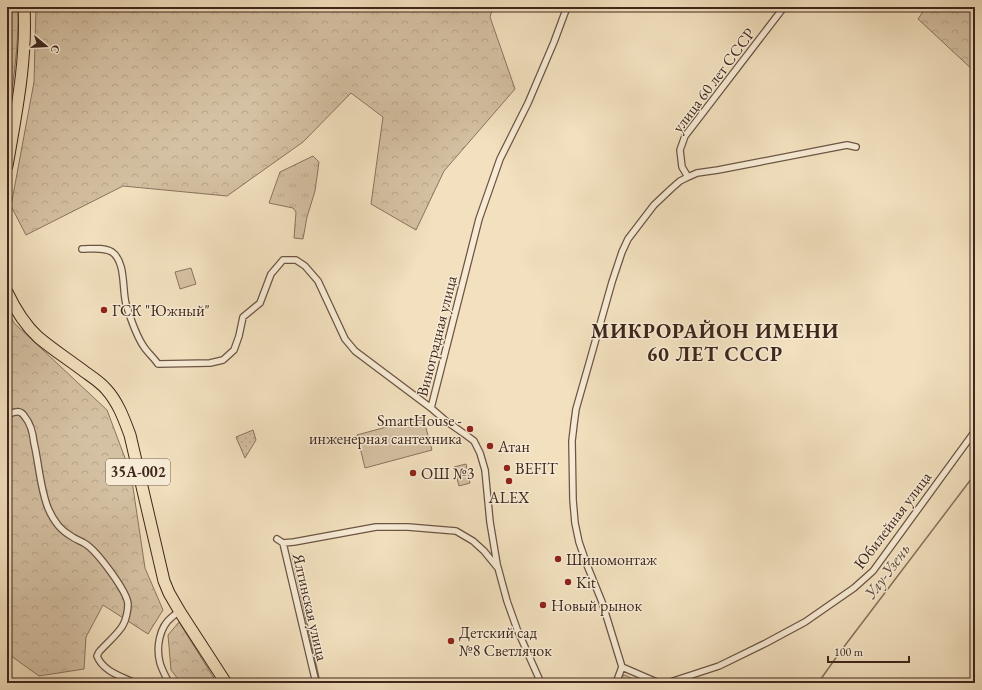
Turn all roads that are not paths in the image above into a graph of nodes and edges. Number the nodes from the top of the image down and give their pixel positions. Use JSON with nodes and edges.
{"nodes":[{"id":1,"x":24,"y":7,"type":"edge"},
{"id":2,"x":567,"y":7,"type":"edge"},
{"id":3,"x":784,"y":7,"type":"edge"},
{"id":4,"x":856,"y":147,"type":"dead end"},
{"id":5,"x":7,"y":166,"type":"edge"},
{"id":6,"x":688,"y":177,"type":"junction"},
{"id":7,"x":82,"y":249,"type":"dead end"},
{"id":8,"x":7,"y":292,"type":"edge"},
{"id":9,"x":432,"y":408,"type":"junction"},
{"id":10,"x":7,"y":423,"type":"edge"},
{"id":11,"x":975,"y":431,"type":"edge"},
{"id":12,"x":7,"y":458,"type":"edge"},
{"id":13,"x":277,"y":539,"type":"dead end"},
{"id":14,"x":283,"y":543,"type":"junction"},
{"id":15,"x":498,"y":569,"type":"junction"},
{"id":16,"x":180,"y":612,"type":"junction"},
{"id":17,"x":622,"y":667,"type":"junction"},
{"id":18,"x":134,"y":683,"type":"edge"},
{"id":19,"x":169,"y":683,"type":"edge"},
{"id":20,"x":226,"y":683,"type":"edge"},
{"id":21,"x":316,"y":683,"type":"edge"},
{"id":22,"x":541,"y":683,"type":"edge"},
{"id":23,"x":616,"y":683,"type":"edge"},
{"id":24,"x":659,"y":683,"type":"edge"},
{"id":25,"x":667,"y":683,"type":"edge"}],
"edges":[{"from":1,"to":5,"type":"highway"},
{"from":2,"to":9,"type":"street","name":"Виноградная улица"},
{"from":3,"to":6,"type":"street","name":"улица 60 лет СССР"},
{"from":4,"to":6,"type":"street"},
{"from":6,"to":17,"type":"street"},
{"from":7,"to":9,"type":"street"},
{"from":8,"to":16,"type":"highway","number":"35А-002"},
{"from":9,"to":15,"type":"street","name":"Виноградная улица"},
{"from":10,"to":12,"type":"street"},
{"from":10,"to":18,"type":"street"},
{"from":11,"to":25,"type":"street","name":"Юбилейная улица"},
{"from":13,"to":14,"type":"street","name":"Ялтинская улица"},
{"from":14,"to":15,"type":"street","name":"Ялтинская улица"},
{"from":14,"to":21,"type":"street","name":"Ялтинская улица"},
{"from":15,"to":22,"type":"street","name":"Виноградная улица"},
{"from":16,"to":19,"type":"street"},
{"from":16,"to":20,"type":"highway","number":"35А-002"},
{"from":17,"to":23,"type":"street"},
{"from":17,"to":24,"type":"street"}]}
